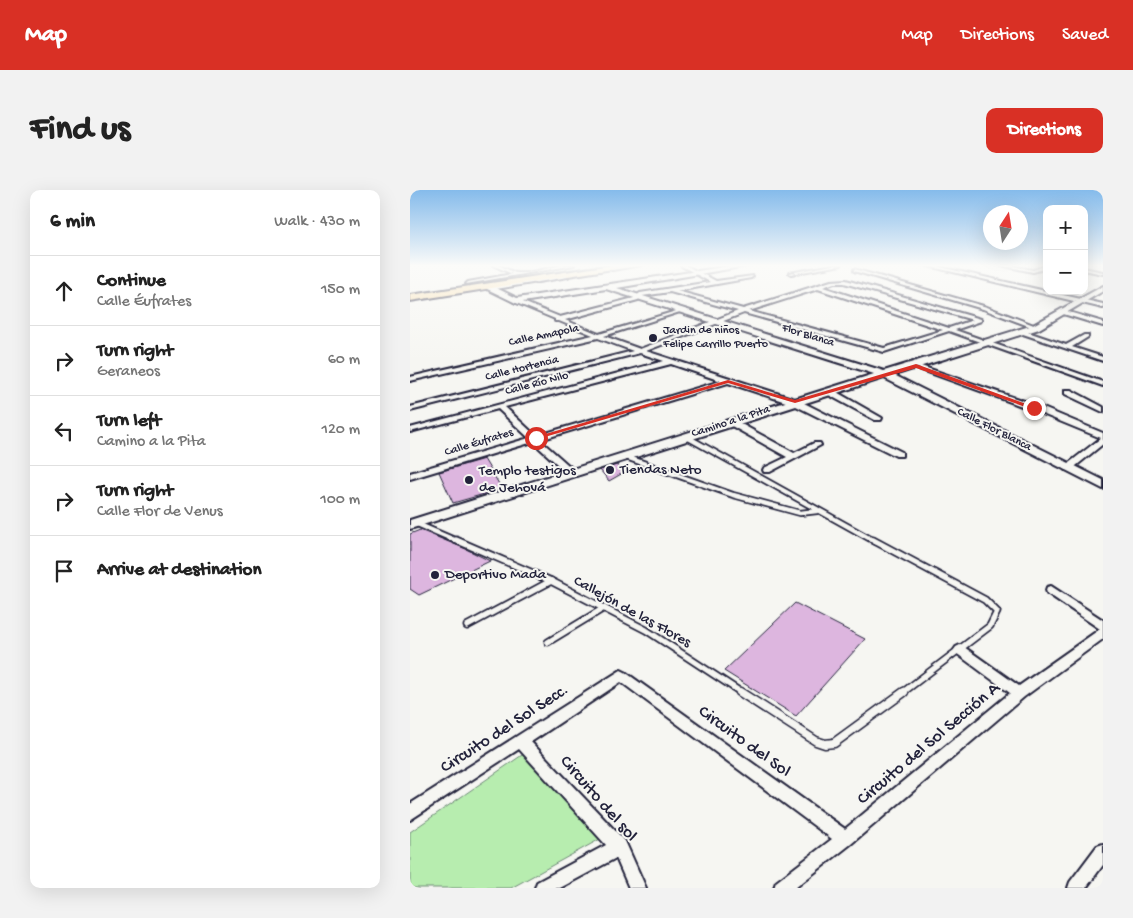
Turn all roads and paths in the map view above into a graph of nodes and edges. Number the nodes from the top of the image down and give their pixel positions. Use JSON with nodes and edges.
{"nodes":[{"id":1,"x":638,"y":297,"type":"edge"},
{"id":2,"x":509,"y":298,"type":"edge"},
{"id":3,"x":538,"y":298,"type":"edge"},
{"id":4,"x":640,"y":298,"type":"edge"},
{"id":5,"x":698,"y":298,"type":"edge"},
{"id":6,"x":785,"y":298,"type":"edge"},
{"id":7,"x":851,"y":298,"type":"edge"},
{"id":8,"x":901,"y":298,"type":"edge"},
{"id":9,"x":950,"y":298,"type":"edge"},
{"id":10,"x":1067,"y":298,"type":"edge"},
{"id":11,"x":1088,"y":298,"type":"edge"},
{"id":12,"x":516,"y":301,"type":"junction"},
{"id":13,"x":1082,"y":301,"type":"junction"},
{"id":14,"x":1103,"y":306,"type":"edge"},
{"id":15,"x":681,"y":310,"type":"junction"},
{"id":16,"x":746,"y":310,"type":"junction"},
{"id":17,"x":1062,"y":312,"type":"junction"},
{"id":18,"x":557,"y":320,"type":"junction"},
{"id":19,"x":717,"y":321,"type":"junction"},
{"id":20,"x":1103,"y":324,"type":"edge"},
{"id":21,"x":1036,"y":327,"type":"junction"},
{"id":22,"x":952,"y":330,"type":"junction"},
{"id":23,"x":1022,"y":332,"type":"junction"},
{"id":24,"x":598,"y":336,"type":"junction"},
{"id":25,"x":1086,"y":336,"type":"dead end"},
{"id":26,"x":987,"y":342,"type":"junction"},
{"id":27,"x":1067,"y":347,"type":"junction"},
{"id":28,"x":640,"y":352,"type":"junction"},
{"id":29,"x":1103,"y":359,"type":"edge"},
{"id":30,"x":670,"y":361,"type":"junction"},
{"id":31,"x":916,"y":366,"type":"junction"},
{"id":32,"x":886,"y":375,"type":"junction"},
{"id":33,"x":410,"y":378,"type":"edge"},
{"id":34,"x":728,"y":381,"type":"junction"},
{"id":35,"x":1103,"y":384,"type":"edge"},
{"id":36,"x":830,"y":392,"type":"junction"},
{"id":37,"x":1068,"y":392,"type":"dead end"},
{"id":38,"x":795,"y":402,"type":"junction"},
{"id":39,"x":499,"y":406,"type":"junction"},
{"id":40,"x":410,"y":409,"type":"edge"},
{"id":41,"x":1103,"y":410,"type":"edge"},
{"id":42,"x":878,"y":418,"type":"dead end"},
{"id":43,"x":731,"y":422,"type":"junction"},
{"id":44,"x":410,"y":430,"type":"edge"},
{"id":45,"x":1103,"y":436,"type":"edge"},
{"id":46,"x":687,"y":437,"type":"junction"},
{"id":47,"x":536,"y":438,"type":"junction"},
{"id":48,"x":1103,"y":440,"type":"edge"},
{"id":49,"x":817,"y":445,"type":"dead end"},
{"id":50,"x":899,"y":454,"type":"dead end"},
{"id":51,"x":792,"y":456,"type":"junction"},
{"id":52,"x":626,"y":457,"type":"junction"},
{"id":53,"x":1068,"y":468,"type":"junction"},
{"id":54,"x":767,"y":470,"type":"dead end"},
{"id":55,"x":572,"y":474,"type":"junction"},
{"id":56,"x":410,"y":476,"type":"edge"},
{"id":57,"x":1103,"y":485,"type":"edge"},
{"id":58,"x":818,"y":511,"type":"junction"},
{"id":59,"x":412,"y":524,"type":"edge"},
{"id":60,"x":551,"y":581,"type":"junction"},
{"id":61,"x":1050,"y":590,"type":"dead end"},
{"id":62,"x":604,"y":608,"type":"junction"},
{"id":63,"x":467,"y":626,"type":"dead end"},
{"id":64,"x":1103,"y":626,"type":"edge"},
{"id":65,"x":1103,"y":633,"type":"edge"},
{"id":66,"x":548,"y":642,"type":"dead end"},
{"id":67,"x":960,"y":650,"type":"junction"},
{"id":68,"x":621,"y":675,"type":"joint"},
{"id":69,"x":1019,"y":694,"type":"junction"},
{"id":70,"x":521,"y":741,"type":"junction"},
{"id":71,"x":410,"y":813,"type":"edge"},
{"id":72,"x":845,"y":839,"type":"junction"},
{"id":73,"x":619,"y":847,"type":"junction"},
{"id":74,"x":1103,"y":852,"type":"edge"},
{"id":75,"x":543,"y":888,"type":"edge"},
{"id":76,"x":638,"y":888,"type":"edge"},
{"id":77,"x":782,"y":888,"type":"edge"},
{"id":78,"x":1076,"y":888,"type":"edge"}],
"edges":[{"from":1,"to":18,"type":"street"},
{"from":2,"to":12,"type":"street"},
{"from":3,"to":12,"type":"street"},
{"from":4,"to":15,"type":"street","name":"Flor Blanca"},
{"from":5,"to":16,"type":"street"},
{"from":6,"to":16,"type":"street","name":"Calle Hortencia"},
{"from":7,"to":22,"type":"street"},
{"from":8,"to":22,"type":"street","name":"Calle Hortencia"},
{"from":9,"to":21,"type":"street"},
{"from":10,"to":13,"type":"street"},
{"from":11,"to":13,"type":"street","name":"Camino a la Pita"},
{"from":12,"to":18,"type":"street"},
{"from":13,"to":14,"type":"street"},
{"from":13,"to":17,"type":"street","name":"Camino a la Pita"},
{"from":15,"to":19,"type":"street","name":"Flor Blanca"},
{"from":15,"to":24,"type":"street","name":"Calle Amapola"},
{"from":16,"to":19,"type":"street","name":"Calle Hortencia"},
{"from":16,"to":22,"type":"street"},
{"from":17,"to":20,"type":"street"},
{"from":17,"to":21,"type":"street","name":"Camino a la Pita"},
{"from":18,"to":24,"type":"street"},
{"from":19,"to":28,"type":"street","name":"Calle Hortencia"},
{"from":19,"to":32,"type":"street","name":"Flor Blanca"},
{"from":21,"to":23,"type":"street","name":"Camino a la Pita"},
{"from":22,"to":26,"type":"street"},
{"from":23,"to":26,"type":"street","name":"Camino a la Pita"},
{"from":23,"to":27,"type":"street"},
{"from":24,"to":28,"type":"street"},
{"from":24,"to":33,"type":"street","name":"Calle Amapola"},
{"from":25,"to":27,"type":"street"},
{"from":26,"to":31,"type":"street","name":"Camino a la Pita"},
{"from":26,"to":35,"type":"street"},
{"from":27,"to":29,"type":"street"},
{"from":28,"to":30,"type":"street"},
{"from":28,"to":40,"type":"street","name":"Calle Hortencia"},
{"from":30,"to":34,"type":"street"},
{"from":30,"to":39,"type":"street","name":"Calle Río Nilo"},
{"from":31,"to":32,"type":"street","name":"Camino a la Pita"},
{"from":31,"to":45,"type":"street"},
{"from":32,"to":36,"type":"street","name":"Camino a la Pita"},
{"from":32,"to":53,"type":"street","name":"Calle Flor Blanca"},
{"from":34,"to":38,"type":"street"},
{"from":34,"to":47,"type":"street","name":"Calle Éufrates"},
{"from":36,"to":38,"type":"street","name":"Camino a la Pita"},
{"from":36,"to":42,"type":"street"},
{"from":37,"to":41,"type":"street"},
{"from":38,"to":43,"type":"street","name":"Camino a la Pita"},
{"from":38,"to":50,"type":"street"},
{"from":39,"to":44,"type":"street","name":"Calle Río Nilo"},
{"from":39,"to":47,"type":"street"},
{"from":43,"to":46,"type":"street","name":"Camino a la Pita"},
{"from":43,"to":51,"type":"street"},
{"from":46,"to":52,"type":"street","name":"Camino a la Pita"},
{"from":46,"to":58,"type":"lane"},
{"from":47,"to":55,"type":"street"},
{"from":47,"to":56,"type":"street","name":"Calle Éufrates"},
{"from":48,"to":53,"type":"street"},
{"from":49,"to":51,"type":"street"},
{"from":51,"to":54,"type":"street"},
{"from":52,"to":55,"type":"street","name":"Camino a la Pita"},
{"from":52,"to":58,"type":"lane"},
{"from":53,"to":57,"type":"street","name":"Calle Flor Blanca"},
{"from":55,"to":59,"type":"street","name":"Camino a la Pita"},
{"from":58,"to":67,"type":"lane"},
{"from":59,"to":60,"type":"lane","name":"Callejón de las Flores"},
{"from":60,"to":62,"type":"lane","name":"Callejón de las Flores"},
{"from":60,"to":63,"type":"lane"},
{"from":61,"to":64,"type":"street"},
{"from":62,"to":66,"type":"lane"},
{"from":62,"to":67,"type":"lane","name":"Callejón de las Flores"},
{"from":65,"to":69,"type":"street","name":"Circuito del Sol Sección A"},
{"from":67,"to":69,"type":"street"},
{"from":68,"to":70,"type":"street","name":"Circuito del Sol Secc."},
{"from":68,"to":72,"type":"street","name":"Circuito del Sol"},
{"from":69,"to":72,"type":"street","name":"Circuito del Sol Sección A"},
{"from":70,"to":71,"type":"street","name":"Circuito del Sol Secc."},
{"from":70,"to":73,"type":"street","name":"Circuito del sol"},
{"from":72,"to":77,"type":"street","name":"Circuito del Sol Sección A"},
{"from":73,"to":75,"type":"street"},
{"from":73,"to":76,"type":"street","name":"Circuito del sol"},
{"from":74,"to":78,"type":"street"}]}
